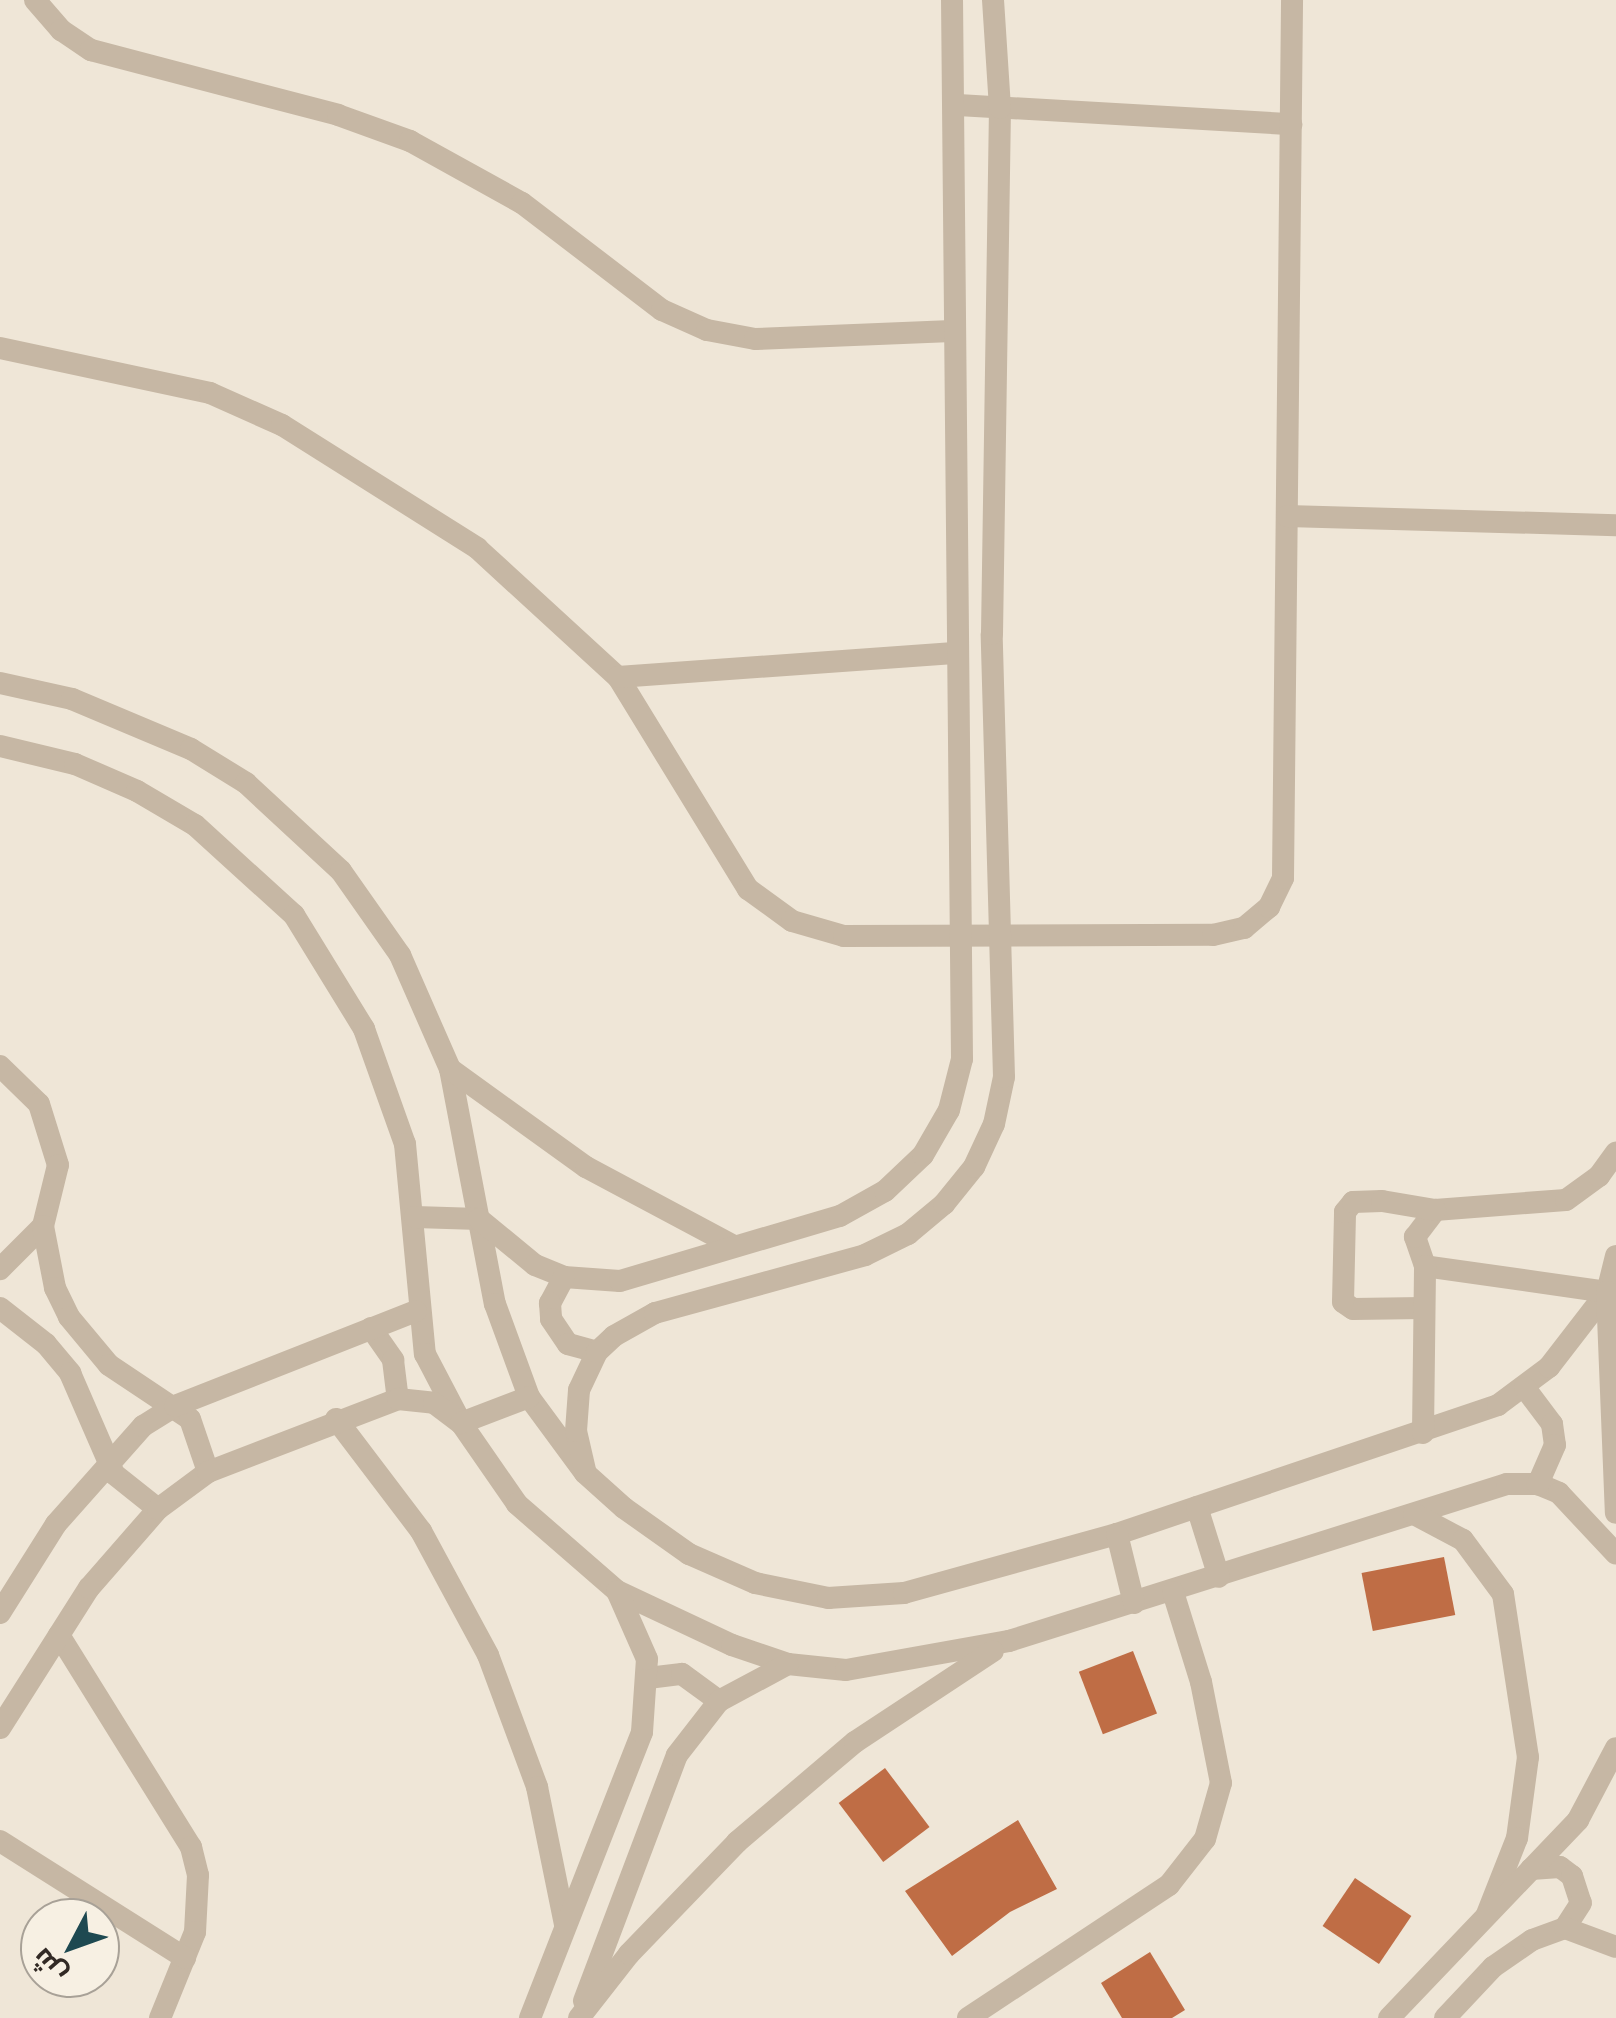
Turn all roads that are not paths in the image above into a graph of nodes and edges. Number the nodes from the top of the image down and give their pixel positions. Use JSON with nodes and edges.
{"nodes":[{"id":1,"x":36,"y":0,"type":"edge"},
{"id":2,"x":952,"y":0,"type":"edge"},
{"id":3,"x":993,"y":0,"type":"edge"},
{"id":4,"x":1292,"y":0,"type":"edge"},
{"id":5,"x":958,"y":105,"type":"junction"},
{"id":6,"x":1000,"y":108,"type":"junction"},
{"id":7,"x":1291,"y":124,"type":"junction"},
{"id":8,"x":952,"y":331,"type":"junction"},
{"id":9,"x":0,"y":348,"type":"edge"},
{"id":10,"x":1287,"y":516,"type":"junction"},
{"id":11,"x":1616,"y":525,"type":"edge"},
{"id":12,"x":992,"y":634,"type":"junction"},
{"id":13,"x":954,"y":653,"type":"junction"},
{"id":14,"x":992,"y":672,"type":"junction"},
{"id":15,"x":618,"y":676,"type":"junction"},
{"id":16,"x":0,"y":683,"type":"edge"},
{"id":17,"x":0,"y":746,"type":"edge"},
{"id":18,"x":996,"y":935,"type":"junction"},
{"id":19,"x":957,"y":937,"type":"junction"},
{"id":20,"x":0,"y":1066,"type":"edge"},
{"id":21,"x":450,"y":1069,"type":"junction"},
{"id":22,"x":1616,"y":1154,"type":"edge"},
{"id":23,"x":1434,"y":1210,"type":"junction"},
{"id":24,"x":414,"y":1217,"type":"junction"},
{"id":25,"x":480,"y":1218,"type":"junction"},
{"id":26,"x":43,"y":1226,"type":"junction"},
{"id":27,"x":734,"y":1246,"type":"junction"},
{"id":28,"x":1616,"y":1256,"type":"edge"},
{"id":29,"x":1424,"y":1266,"type":"junction"},
{"id":30,"x":0,"y":1269,"type":"edge"},
{"id":31,"x":564,"y":1277,"type":"junction"},
{"id":32,"x":1608,"y":1292,"type":"junction"},
{"id":33,"x":0,"y":1308,"type":"edge"},
{"id":34,"x":1423,"y":1308,"type":"junction"},
{"id":35,"x":416,"y":1310,"type":"junction"},
{"id":36,"x":371,"y":1328,"type":"junction"},
{"id":37,"x":597,"y":1352,"type":"junction"},
{"id":38,"x":1525,"y":1388,"type":"junction"},
{"id":39,"x":529,"y":1397,"type":"junction"},
{"id":40,"x":398,"y":1399,"type":"junction"},
{"id":41,"x":175,"y":1406,"type":"junction"},
{"id":42,"x":336,"y":1418,"type":"junction"},
{"id":43,"x":461,"y":1423,"type":"junction"},
{"id":44,"x":1423,"y":1433,"type":"junction"},
{"id":45,"x":107,"y":1461,"type":"junction"},
{"id":46,"x":208,"y":1472,"type":"junction"},
{"id":47,"x":585,"y":1473,"type":"junction"},
{"id":48,"x":1538,"y":1484,"type":"junction"},
{"id":49,"x":1197,"y":1507,"type":"junction"},
{"id":50,"x":158,"y":1508,"type":"junction"},
{"id":51,"x":1616,"y":1513,"type":"edge"},
{"id":52,"x":1414,"y":1514,"type":"junction"},
{"id":53,"x":1116,"y":1534,"type":"junction"},
{"id":54,"x":1616,"y":1554,"type":"edge"},
{"id":55,"x":1219,"y":1578,"type":"junction"},
{"id":56,"x":616,"y":1591,"type":"junction"},
{"id":57,"x":1173,"y":1592,"type":"junction"},
{"id":58,"x":1134,"y":1603,"type":"junction"},
{"id":59,"x":0,"y":1613,"type":"edge"},
{"id":60,"x":59,"y":1634,"type":"junction"},
{"id":61,"x":1009,"y":1641,"type":"junction"},
{"id":62,"x":788,"y":1664,"type":"junction"},
{"id":63,"x":648,"y":1678,"type":"junction"},
{"id":64,"x":719,"y":1701,"type":"junction"},
{"id":65,"x":0,"y":1728,"type":"edge"},
{"id":66,"x":1616,"y":1748,"type":"edge"},
{"id":67,"x":0,"y":1841,"type":"edge"},
{"id":68,"x":1531,"y":1868,"type":"junction"},
{"id":69,"x":1487,"y":1914,"type":"junction"},
{"id":70,"x":566,"y":1925,"type":"junction"},
{"id":71,"x":1565,"y":1928,"type":"junction"},
{"id":72,"x":1616,"y":1947,"type":"edge"},
{"id":73,"x":185,"y":1958,"type":"junction"},
{"id":74,"x":160,"y":2018,"type":"edge"},
{"id":75,"x":530,"y":2018,"type":"edge"},
{"id":76,"x":578,"y":2018,"type":"edge"},
{"id":77,"x":968,"y":2018,"type":"edge"},
{"id":78,"x":1389,"y":2018,"type":"edge"},
{"id":79,"x":1445,"y":2018,"type":"edge"}],
"edges":[{"from":1,"to":8,"type":"street"},
{"from":2,"to":5,"type":"street"},
{"from":3,"to":6,"type":"street"},
{"from":4,"to":7,"type":"street"},
{"from":5,"to":6,"type":"street"},
{"from":5,"to":8,"type":"street"},
{"from":6,"to":7,"type":"street"},
{"from":6,"to":12,"type":"street"},
{"from":7,"to":10,"type":"street"},
{"from":8,"to":13,"type":"street"},
{"from":9,"to":15,"type":"street"},
{"from":10,"to":11,"type":"street"},
{"from":10,"to":18,"type":"street"},
{"from":12,"to":13,"type":"street"},
{"from":12,"to":14,"type":"street"},
{"from":13,"to":14,"type":"street"},
{"from":13,"to":15,"type":"street"},
{"from":13,"to":19,"type":"street"},
{"from":14,"to":18,"type":"street"},
{"from":15,"to":19,"type":"street"},
{"from":16,"to":21,"type":"street"},
{"from":17,"to":24,"type":"street"},
{"from":18,"to":19,"type":"street"},
{"from":18,"to":37,"type":"street"},
{"from":19,"to":27,"type":"street"},
{"from":20,"to":26,"type":"street"},
{"from":21,"to":25,"type":"street"},
{"from":21,"to":27,"type":"street"},
{"from":22,"to":23,"type":"street"},
{"from":23,"to":29,"type":"street"},
{"from":23,"to":34,"type":"street"},
{"from":24,"to":25,"type":"street"},
{"from":24,"to":35,"type":"street"},
{"from":25,"to":31,"type":"street"},
{"from":25,"to":39,"type":"street"},
{"from":26,"to":30,"type":"street"},
{"from":26,"to":41,"type":"street"},
{"from":27,"to":31,"type":"street"},
{"from":28,"to":32,"type":"street"},
{"from":29,"to":32,"type":"street"},
{"from":29,"to":34,"type":"street"},
{"from":31,"to":37,"type":"street"},
{"from":32,"to":38,"type":"street"},
{"from":32,"to":51,"type":"street"},
{"from":33,"to":45,"type":"street"},
{"from":34,"to":44,"type":"street"},
{"from":35,"to":36,"type":"street"},
{"from":35,"to":43,"type":"street"},
{"from":36,"to":40,"type":"street"},
{"from":36,"to":41,"type":"street"},
{"from":37,"to":47,"type":"street"},
{"from":38,"to":44,"type":"street"},
{"from":38,"to":48,"type":"street"},
{"from":39,"to":43,"type":"street"},
{"from":39,"to":47,"type":"street"},
{"from":40,"to":42,"type":"street"},
{"from":40,"to":43,"type":"street"},
{"from":41,"to":45,"type":"street"},
{"from":41,"to":46,"type":"street"},
{"from":42,"to":46,"type":"street"},
{"from":42,"to":70,"type":"street"},
{"from":43,"to":56,"type":"street"},
{"from":44,"to":49,"type":"street"},
{"from":45,"to":50,"type":"street"},
{"from":45,"to":59,"type":"street"},
{"from":46,"to":50,"type":"street"},
{"from":47,"to":53,"type":"street"},
{"from":48,"to":52,"type":"street"},
{"from":48,"to":54,"type":"street"},
{"from":49,"to":53,"type":"street"},
{"from":49,"to":55,"type":"street"},
{"from":50,"to":60,"type":"street"},
{"from":52,"to":55,"type":"street"},
{"from":52,"to":69,"type":"street"},
{"from":53,"to":58,"type":"street"},
{"from":55,"to":57,"type":"street"},
{"from":56,"to":62,"type":"street"},
{"from":56,"to":63,"type":"street"},
{"from":57,"to":58,"type":"street"},
{"from":57,"to":77,"type":"street"},
{"from":58,"to":61,"type":"street"},
{"from":60,"to":65,"type":"street"},
{"from":60,"to":73,"type":"street"},
{"from":61,"to":62,"type":"street"},
{"from":61,"to":76,"type":"street"},
{"from":62,"to":64,"type":"street"},
{"from":63,"to":64,"type":"street"},
{"from":63,"to":70,"type":"street"},
{"from":64,"to":76,"type":"street"},
{"from":66,"to":68,"type":"street"},
{"from":67,"to":73,"type":"street"},
{"from":68,"to":69,"type":"street"},
{"from":68,"to":71,"type":"street"},
{"from":69,"to":78,"type":"street"},
{"from":70,"to":75,"type":"street"},
{"from":71,"to":72,"type":"street"},
{"from":71,"to":79,"type":"street"},
{"from":73,"to":74,"type":"street"}]}
